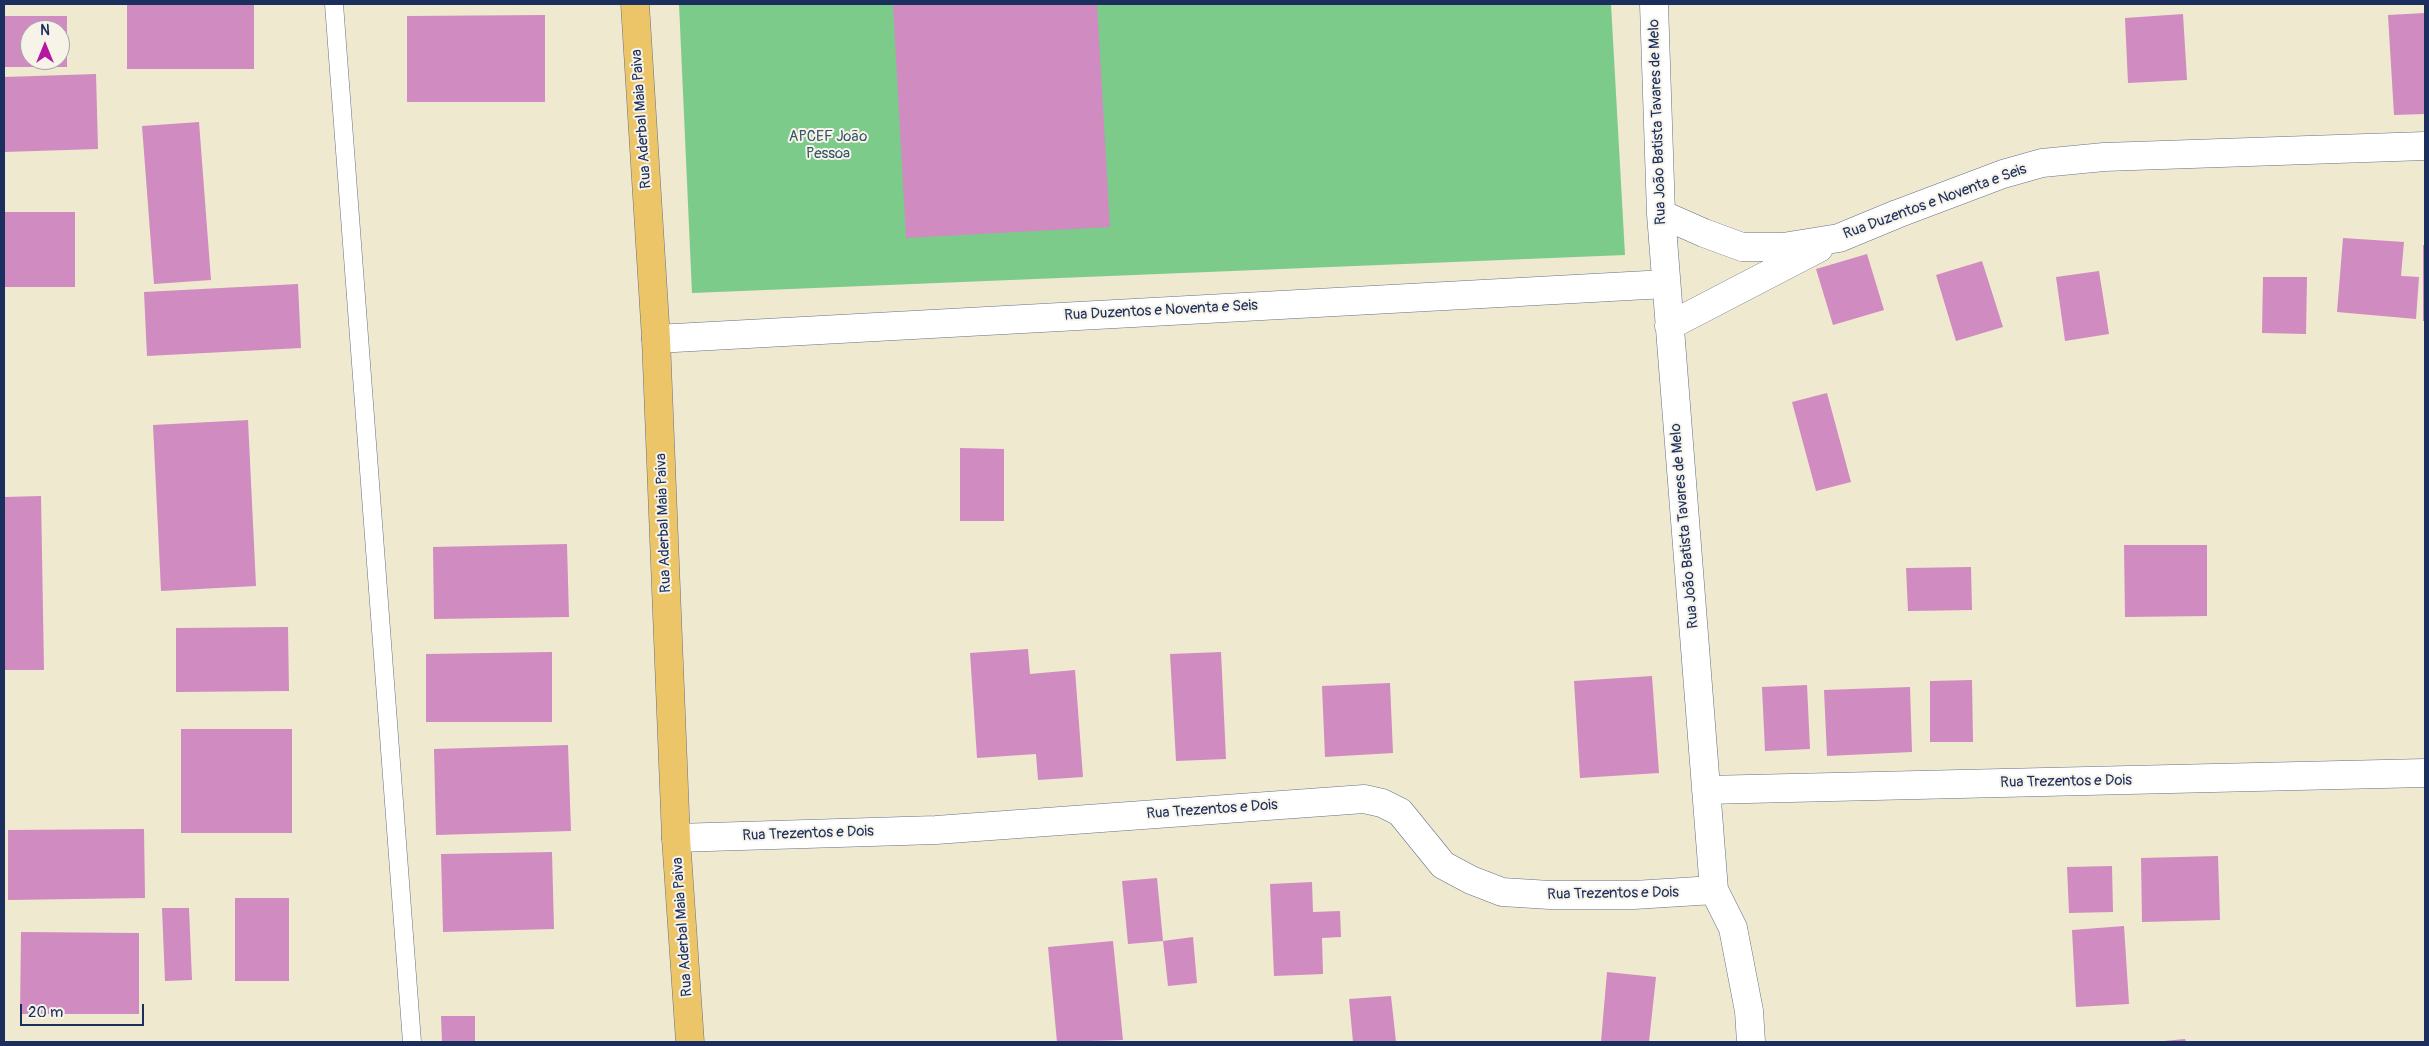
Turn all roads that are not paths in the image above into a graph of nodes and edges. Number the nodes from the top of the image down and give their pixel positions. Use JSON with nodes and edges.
{"nodes":[{"id":1,"x":334,"y":4,"type":"edge"},
{"id":2,"x":635,"y":4,"type":"edge"},
{"id":3,"x":1654,"y":4,"type":"edge"},
{"id":4,"x":2425,"y":146,"type":"edge"},
{"id":5,"x":1661,"y":214,"type":"junction"},
{"id":6,"x":1839,"y":238,"type":"junction"},
{"id":7,"x":1666,"y":284,"type":"junction"},
{"id":8,"x":1669,"y":326,"type":"junction"},
{"id":9,"x":656,"y":338,"type":"junction"},
{"id":10,"x":2425,"y":773,"type":"edge"},
{"id":11,"x":1706,"y":790,"type":"junction"},
{"id":12,"x":676,"y":838,"type":"junction"},
{"id":13,"x":1714,"y":890,"type":"junction"},
{"id":14,"x":412,"y":1042,"type":"edge"},
{"id":15,"x":690,"y":1042,"type":"edge"},
{"id":16,"x":1751,"y":1042,"type":"edge"}],
"edges":[{"from":1,"to":14,"type":"lane"},
{"from":2,"to":9,"type":"main road","name":"Rua Aderbal Maia Paiva"},
{"from":3,"to":5,"type":"street","name":"Rua João Batista Tavares de Melo"},
{"from":4,"to":6,"type":"street","name":"Rua Duzentos e Noventa e Seis"},
{"from":5,"to":6,"type":"street","name":"Rua Duzentos e Noventa e Seis"},
{"from":5,"to":7,"type":"street","name":"Rua João Batista Tavares de Melo"},
{"from":6,"to":8,"type":"street"},
{"from":7,"to":8,"type":"street","name":"Rua João Batista Tavares de Melo"},
{"from":7,"to":9,"type":"street","name":"Rua Duzentos e Noventa e Seis"},
{"from":8,"to":11,"type":"street","name":"Rua João Batista Tavares de Melo"},
{"from":9,"to":12,"type":"main road","name":"Rua Aderbal Maia Paiva"},
{"from":10,"to":11,"type":"street","name":"Rua Trezentos e Dois"},
{"from":11,"to":13,"type":"street","name":"Rua João Batista Tavares de Melo"},
{"from":12,"to":13,"type":"street","name":"Rua Trezentos e Dois"},
{"from":12,"to":15,"type":"main road","name":"Rua Aderbal Maia Paiva"},
{"from":13,"to":16,"type":"street","name":"Rua João Batista Tavares de Melo"}]}
